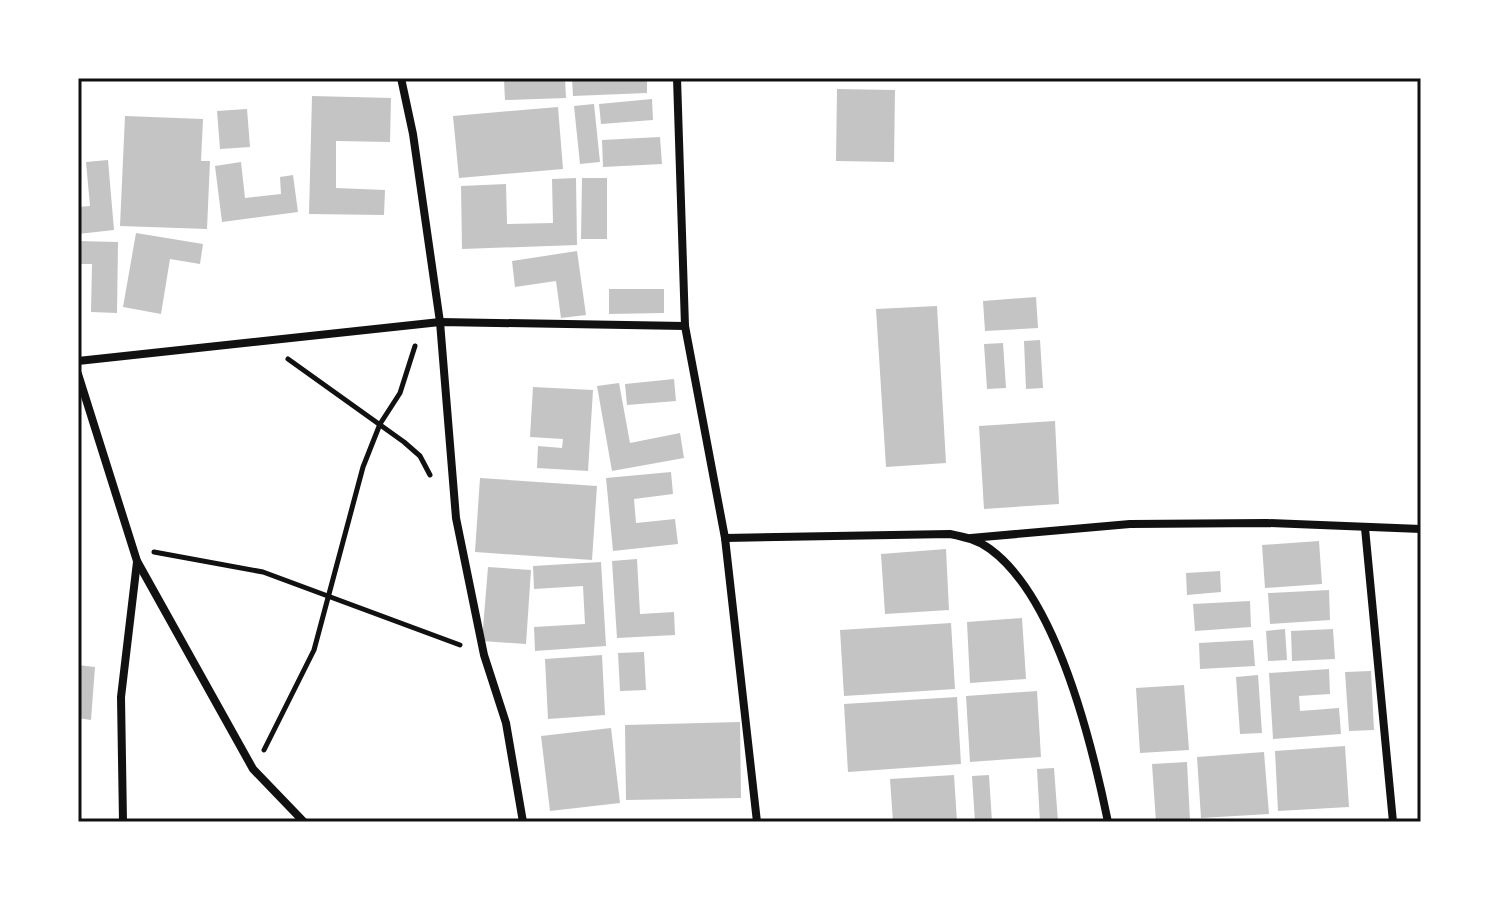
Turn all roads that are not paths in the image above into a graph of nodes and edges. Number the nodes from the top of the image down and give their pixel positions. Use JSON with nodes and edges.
{"nodes":[{"id":1,"x":401,"y":78,"type":"edge"},
{"id":2,"x":677,"y":78,"type":"edge"},
{"id":3,"x":440,"y":322,"type":"junction"},
{"id":4,"x":685,"y":326,"type":"junction"},
{"id":5,"x":78,"y":361,"type":"edge"},
{"id":6,"x":78,"y":374,"type":"edge"},
{"id":7,"x":1365,"y":528,"type":"junction"},
{"id":8,"x":1421,"y":529,"type":"edge"},
{"id":9,"x":725,"y":538,"type":"junction"},
{"id":10,"x":970,"y":538,"type":"junction"},
{"id":11,"x":137,"y":561,"type":"junction"},
{"id":12,"x":123,"y":822,"type":"edge"},
{"id":13,"x":304,"y":822,"type":"edge"},
{"id":14,"x":523,"y":822,"type":"edge"},
{"id":15,"x":757,"y":822,"type":"edge"},
{"id":16,"x":1108,"y":822,"type":"edge"},
{"id":17,"x":1393,"y":822,"type":"edge"}],
"edges":[{"from":1,"to":3,"type":"street"},
{"from":2,"to":4,"type":"street"},
{"from":3,"to":4,"type":"street"},
{"from":3,"to":5,"type":"street"},
{"from":3,"to":14,"type":"street"},
{"from":4,"to":9,"type":"street"},
{"from":6,"to":11,"type":"street"},
{"from":7,"to":8,"type":"street"},
{"from":7,"to":10,"type":"street"},
{"from":7,"to":17,"type":"street"},
{"from":9,"to":10,"type":"street"},
{"from":9,"to":15,"type":"street"},
{"from":10,"to":16,"type":"street"},
{"from":11,"to":12,"type":"street"},
{"from":11,"to":13,"type":"street"}]}
